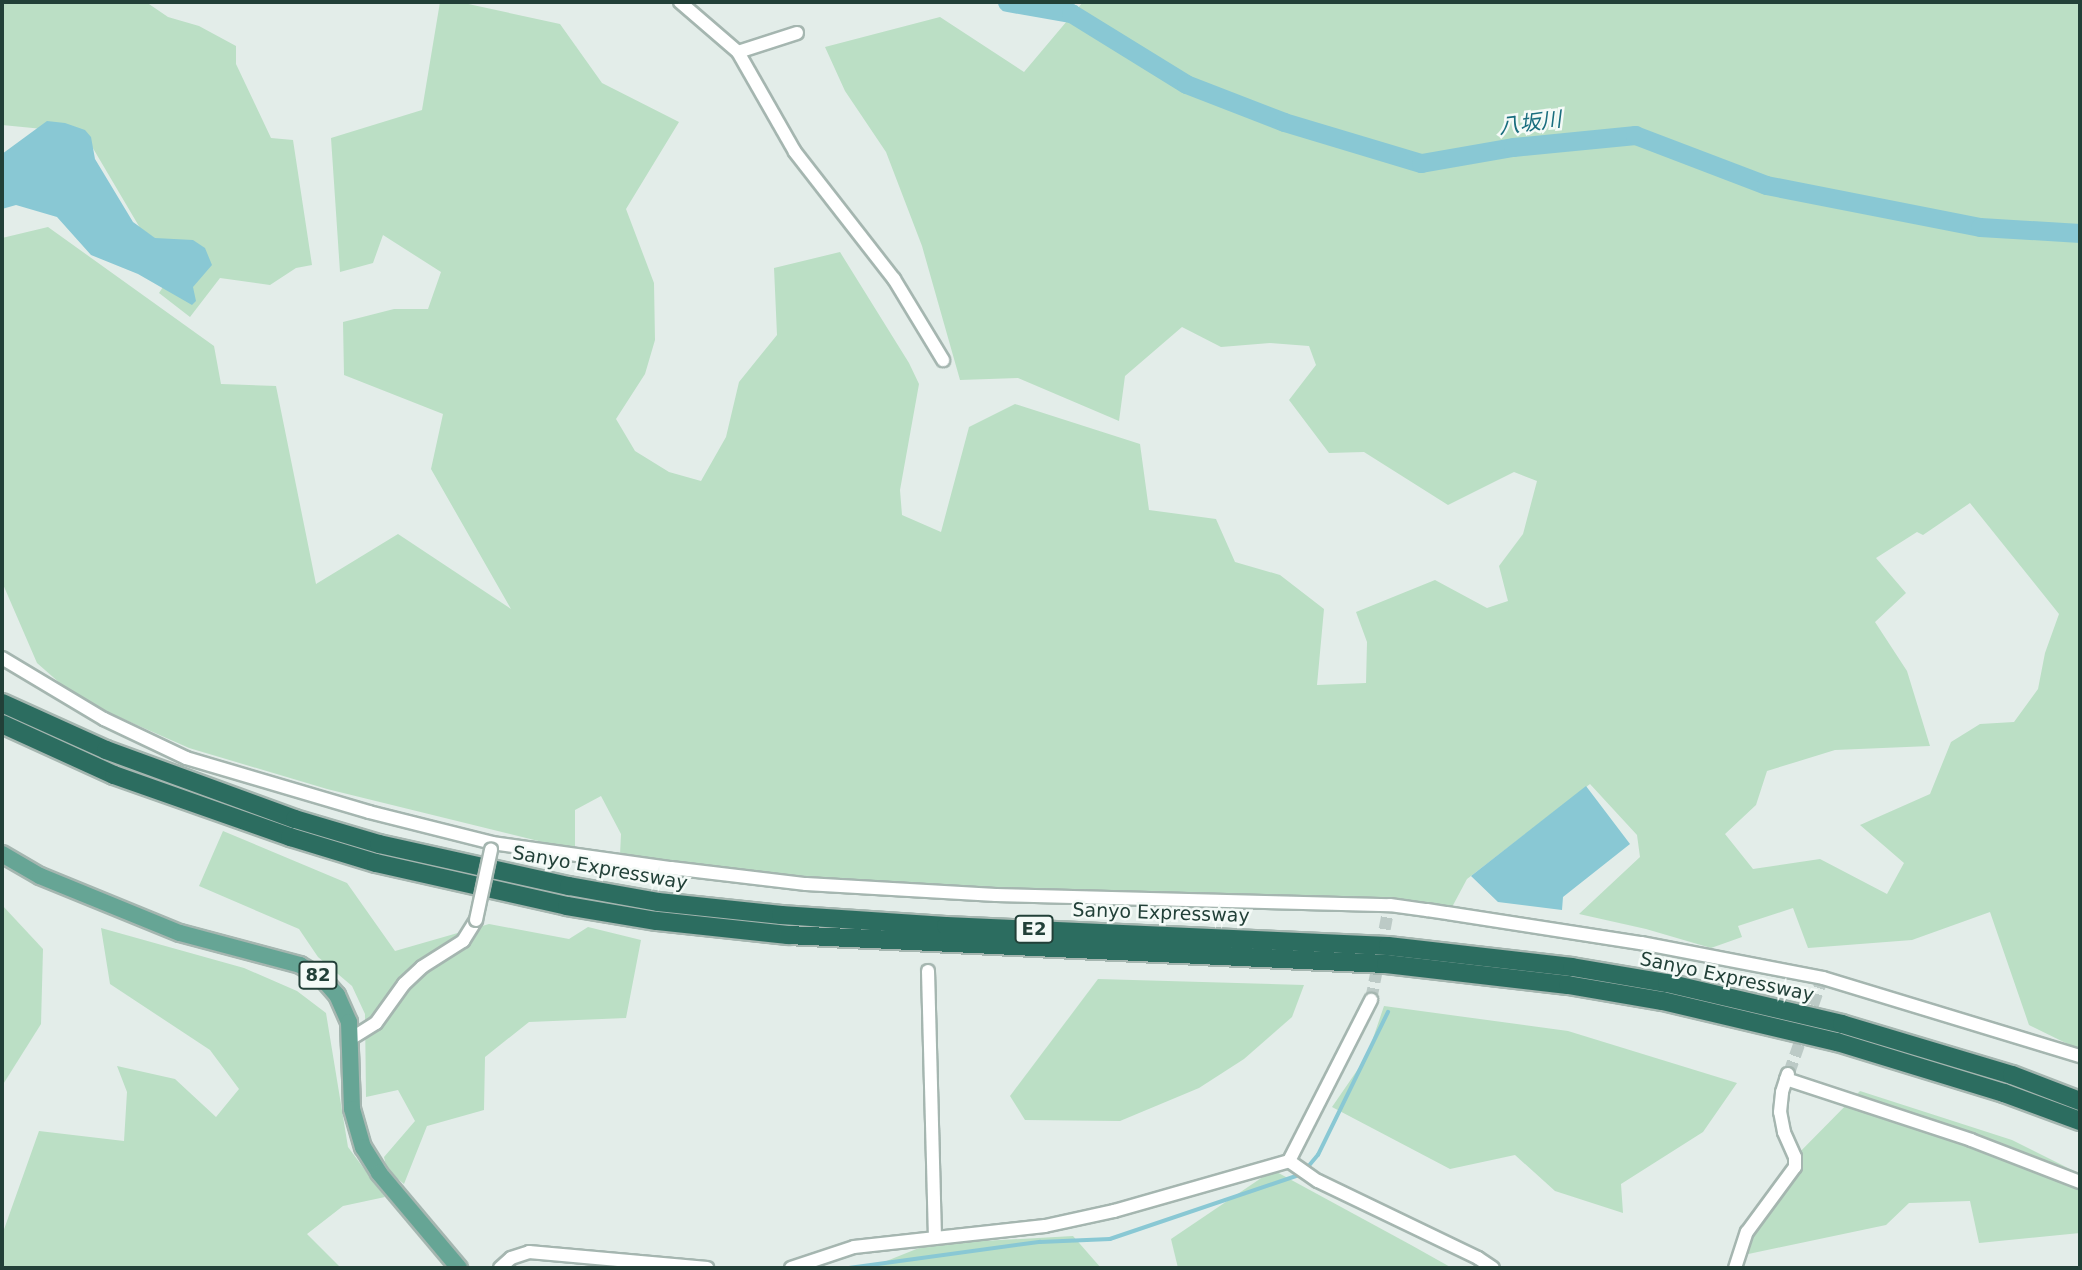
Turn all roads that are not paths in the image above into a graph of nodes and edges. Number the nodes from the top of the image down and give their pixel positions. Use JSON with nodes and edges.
{"nodes":[{"id":1,"x":680,"y":2,"type":"edge"},
{"id":2,"x":797,"y":33,"type":"dead end"},
{"id":3,"x":738,"y":52,"type":"junction"},
{"id":4,"x":943,"y":360,"type":"dead end"},
{"id":5,"x":2,"y":658,"type":"edge"},
{"id":6,"x":2,"y":703,"type":"edge"},
{"id":7,"x":2,"y":724,"type":"edge"},
{"id":8,"x":491,"y":846,"type":"junction"},
{"id":9,"x":2,"y":854,"type":"edge"},
{"id":10,"x":928,"y":971,"type":"dead end"},
{"id":11,"x":1371,"y":1000,"type":"tunnel mouth"},
{"id":12,"x":352,"y":1038,"type":"junction"},
{"id":13,"x":2080,"y":1056,"type":"edge"},
{"id":14,"x":2080,"y":1101,"type":"edge"},
{"id":15,"x":2080,"y":1121,"type":"edge"},
{"id":16,"x":1289,"y":1161,"type":"junction"},
{"id":17,"x":2080,"y":1182,"type":"edge"},
{"id":18,"x":935,"y":1238,"type":"junction"},
{"id":19,"x":459,"y":1268,"type":"edge"},
{"id":20,"x":500,"y":1268,"type":"edge"},
{"id":21,"x":707,"y":1268,"type":"edge"},
{"id":22,"x":791,"y":1268,"type":"edge"},
{"id":23,"x":1493,"y":1268,"type":"edge"},
{"id":24,"x":1735,"y":1268,"type":"edge"}],
"edges":[{"from":1,"to":3,"type":"street"},
{"from":2,"to":3,"type":"street"},
{"from":3,"to":4,"type":"street"},
{"from":5,"to":8,"type":"street"},
{"from":6,"to":14,"type":"highway","name":"Sanyo Expressway","number":"E2"},
{"from":7,"to":15,"type":"highway","name":"Sanyo Expressway","number":"E2"},
{"from":8,"to":12,"type":"street","bridge":true},
{"from":8,"to":13,"type":"street"},
{"from":9,"to":12,"type":"main road","number":"82"},
{"from":10,"to":18,"type":"street"},
{"from":11,"to":16,"type":"street"},
{"from":12,"to":19,"type":"main road","number":"82"},
{"from":16,"to":18,"type":"street"},
{"from":16,"to":23,"type":"street"},
{"from":17,"to":24,"type":"street"},
{"from":18,"to":22,"type":"street"},
{"from":20,"to":21,"type":"street"}]}
